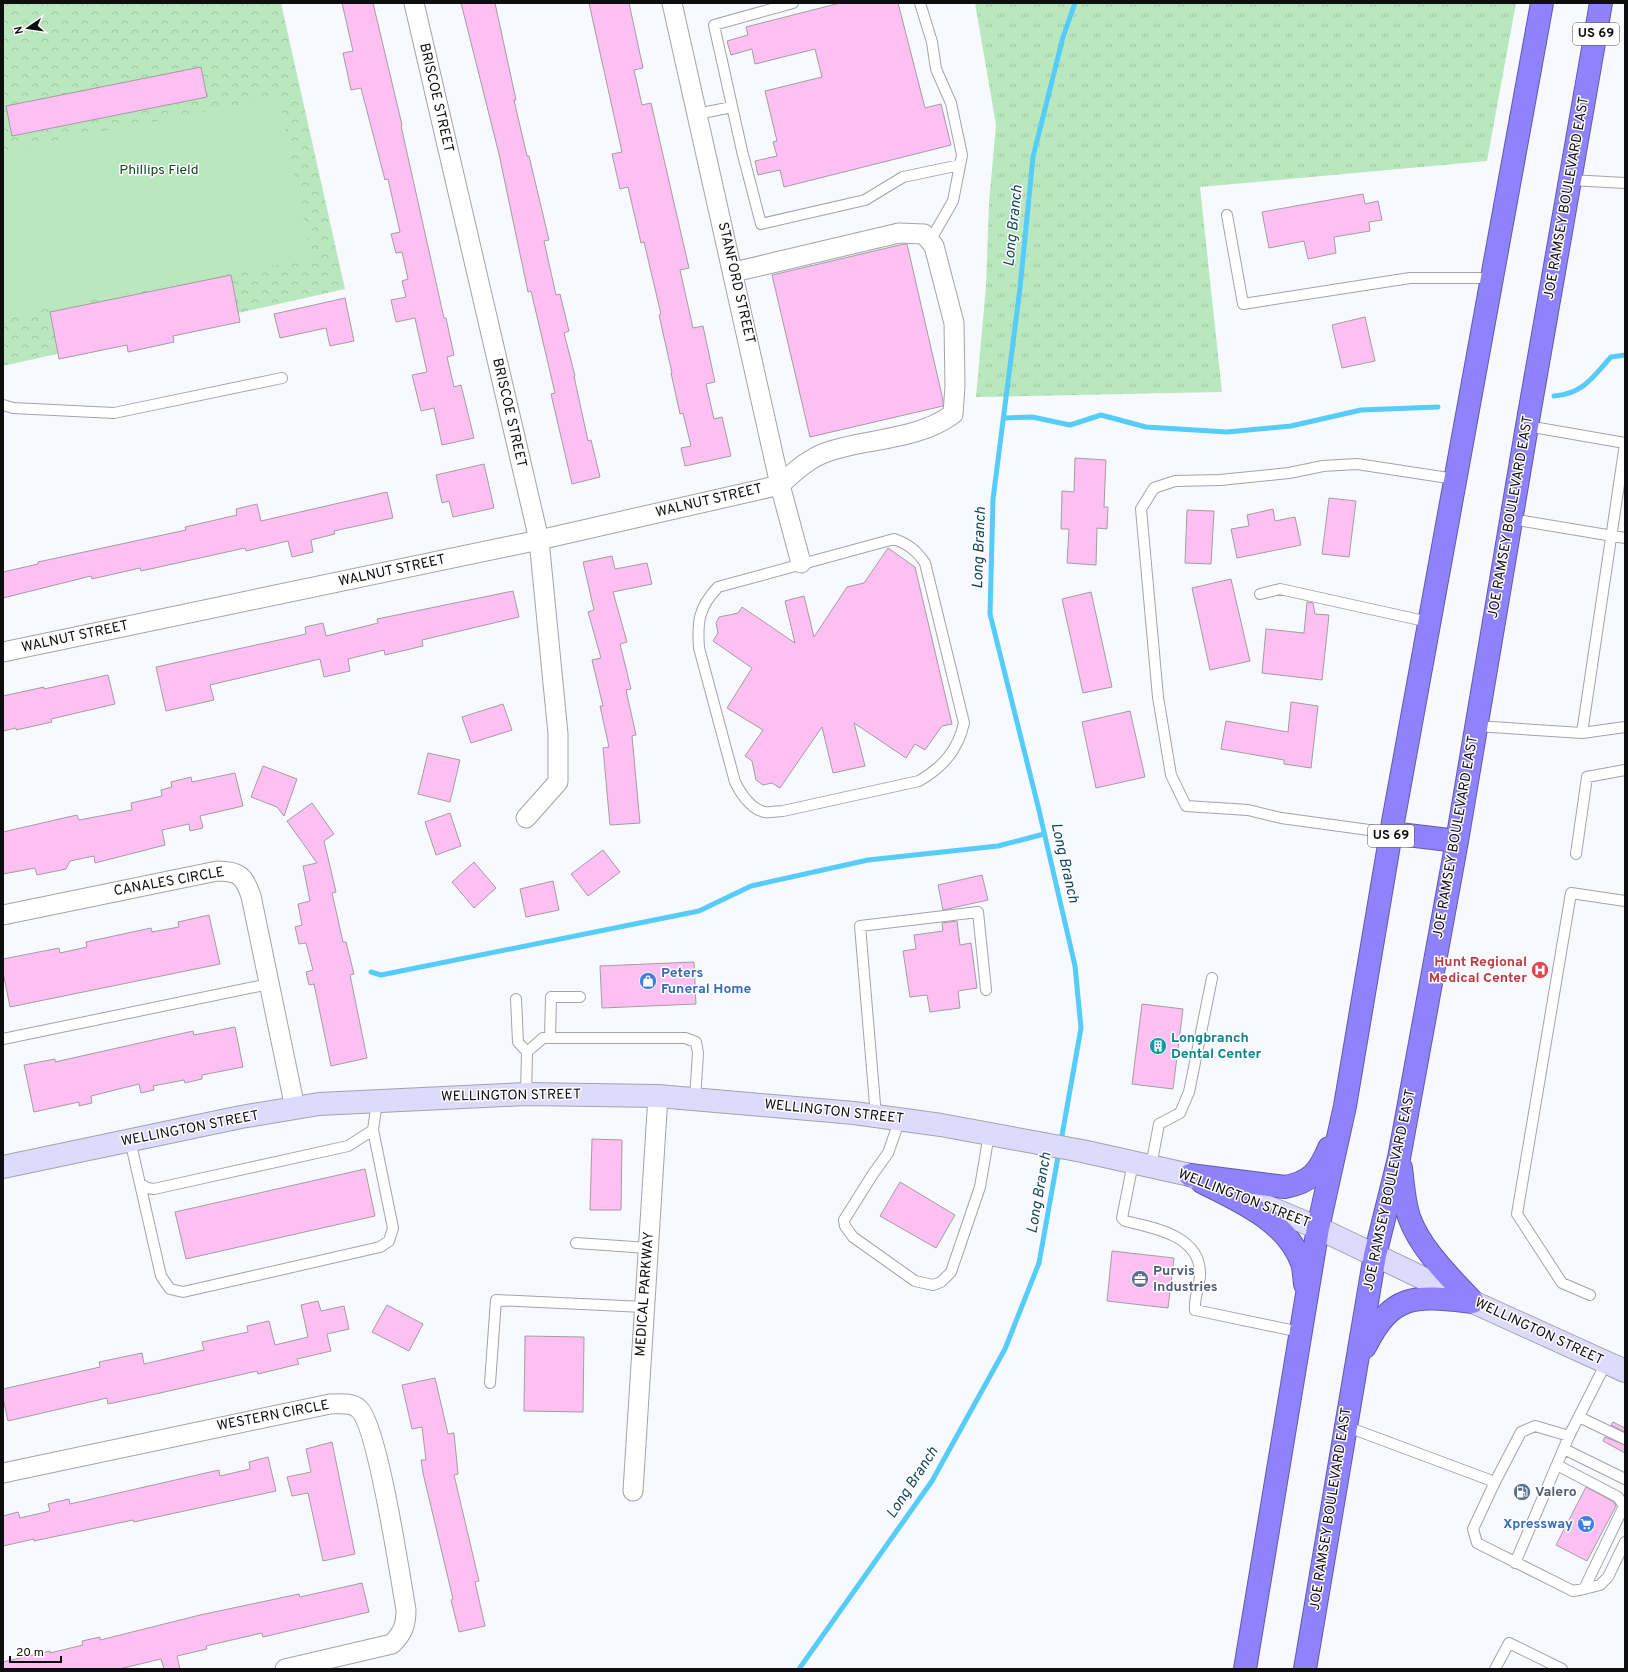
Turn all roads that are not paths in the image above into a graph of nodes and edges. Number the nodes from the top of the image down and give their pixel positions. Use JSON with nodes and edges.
{"nodes":[{"id":1,"x":414,"y":3,"type":"edge"},
{"id":2,"x":672,"y":3,"type":"edge"},
{"id":3,"x":793,"y":3,"type":"edge"},
{"id":4,"x":920,"y":3,"type":"edge"},
{"id":5,"x":1542,"y":3,"type":"edge"},
{"id":6,"x":1601,"y":3,"type":"edge"},
{"id":7,"x":732,"y":107,"type":"junction"},
{"id":8,"x":698,"y":114,"type":"junction"},
{"id":9,"x":960,"y":165,"type":"junction"},
{"id":10,"x":1570,"y":180,"type":"junction"},
{"id":11,"x":1625,"y":184,"type":"edge"},
{"id":12,"x":1227,"y":215,"type":"dead end"},
{"id":13,"x":930,"y":240,"type":"junction"},
{"id":14,"x":734,"y":272,"type":"junction"},
{"id":15,"x":1492,"y":278,"type":"junction"},
{"id":16,"x":282,"y":378,"type":"dead end"},
{"id":17,"x":3,"y":405,"type":"edge"},
{"id":18,"x":1527,"y":426,"type":"junction"},
{"id":19,"x":1625,"y":443,"type":"edge"},
{"id":20,"x":1455,"y":479,"type":"junction"},
{"id":21,"x":780,"y":485,"type":"junction"},
{"id":22,"x":1511,"y":519,"type":"junction"},
{"id":23,"x":1611,"y":536,"type":"junction"},
{"id":24,"x":1625,"y":538,"type":"edge"},
{"id":25,"x":539,"y":540,"type":"junction"},
{"id":26,"x":801,"y":563,"type":"junction"},
{"id":27,"x":1260,"y":594,"type":"dead end"},
{"id":28,"x":1430,"y":622,"type":"junction"},
{"id":29,"x":3,"y":652,"type":"edge"},
{"id":30,"x":1476,"y":726,"type":"junction"},
{"id":31,"x":1625,"y":727,"type":"edge"},
{"id":32,"x":1582,"y":733,"type":"junction"},
{"id":33,"x":1625,"y":770,"type":"edge"},
{"id":34,"x":526,"y":818,"type":"dead end"},
{"id":35,"x":1391,"y":834,"type":"junction"},
{"id":36,"x":1457,"y":841,"type":"junction"},
{"id":37,"x":1576,"y":854,"type":"dead end"},
{"id":38,"x":1625,"y":901,"type":"edge"},
{"id":39,"x":3,"y":915,"type":"edge"},
{"id":40,"x":1212,"y":978,"type":"dead end"},
{"id":41,"x":269,"y":984,"type":"junction"},
{"id":42,"x":986,"y":990,"type":"dead end"},
{"id":43,"x":580,"y":997,"type":"dead end"},
{"id":44,"x":516,"y":999,"type":"dead end"},
{"id":45,"x":550,"y":1038,"type":"junction"},
{"id":46,"x":3,"y":1039,"type":"edge"},
{"id":47,"x":527,"y":1052,"type":"junction"},
{"id":48,"x":526,"y":1094,"type":"junction"},
{"id":49,"x":658,"y":1096,"type":"junction"},
{"id":50,"x":696,"y":1099,"type":"junction"},
{"id":51,"x":377,"y":1101,"type":"junction"},
{"id":52,"x":1345,"y":1106,"type":"junction"},
{"id":53,"x":295,"y":1108,"type":"junction"},
{"id":54,"x":876,"y":1116,"type":"junction"},
{"id":55,"x":900,"y":1119,"type":"junction"},
{"id":56,"x":373,"y":1130,"type":"junction"},
{"id":57,"x":989,"y":1134,"type":"junction"},
{"id":58,"x":130,"y":1140,"type":"junction"},
{"id":59,"x":1399,"y":1158,"type":"junction"},
{"id":60,"x":1142,"y":1164,"type":"junction"},
{"id":61,"x":3,"y":1166,"type":"edge"},
{"id":62,"x":1190,"y":1176,"type":"junction"},
{"id":63,"x":141,"y":1184,"type":"junction"},
{"id":64,"x":1318,"y":1228,"type":"junction"},
{"id":65,"x":576,"y":1243,"type":"dead end"},
{"id":66,"x":648,"y":1248,"type":"junction"},
{"id":67,"x":1375,"y":1255,"type":"junction"},
{"id":68,"x":1307,"y":1293,"type":"junction"},
{"id":69,"x":1590,"y":1295,"type":"dead end"},
{"id":70,"x":1473,"y":1302,"type":"junction"},
{"id":71,"x":644,"y":1307,"type":"junction"},
{"id":72,"x":1300,"y":1332,"type":"junction"},
{"id":73,"x":1355,"y":1367,"type":"junction"},
{"id":74,"x":1616,"y":1367,"type":"edge"},
{"id":75,"x":490,"y":1384,"type":"dead end"},
{"id":76,"x":1579,"y":1417,"type":"junction"},
{"id":77,"x":1345,"y":1426,"type":"junction"},
{"id":78,"x":1569,"y":1436,"type":"junction"},
{"id":79,"x":1625,"y":1439,"type":"edge"},
{"id":80,"x":1564,"y":1449,"type":"junction"},
{"id":81,"x":1557,"y":1465,"type":"junction"},
{"id":82,"x":3,"y":1473,"type":"edge"},
{"id":83,"x":1625,"y":1479,"type":"edge"},
{"id":84,"x":1495,"y":1482,"type":"junction"},
{"id":85,"x":633,"y":1491,"type":"dead end"},
{"id":86,"x":1625,"y":1542,"type":"edge"},
{"id":87,"x":1515,"y":1563,"type":"junction"},
{"id":88,"x":1584,"y":1589,"type":"junction"},
{"id":89,"x":285,"y":1669,"type":"edge"},
{"id":90,"x":1245,"y":1669,"type":"edge"},
{"id":91,"x":1305,"y":1669,"type":"edge"},
{"id":92,"x":1495,"y":1669,"type":"edge"},
{"id":93,"x":1562,"y":1669,"type":"edge"}],
"edges":[{"from":1,"to":25,"type":"street","name":"BRISCOE STREET"},
{"from":2,"to":8,"type":"street","name":"STANFORD STREET"},
{"from":3,"to":7,"type":"lane"},
{"from":4,"to":9,"type":"lane"},
{"from":5,"to":15,"type":"highway","number":"US 69"},
{"from":6,"to":10,"type":"highway","name":"JOE RAMSEY BOULEVARD EAST","number":"US 69"},
{"from":7,"to":8,"type":"lane"},
{"from":7,"to":9,"type":"lane"},
{"from":8,"to":14,"type":"street","name":"STANFORD STREET"},
{"from":9,"to":13,"type":"lane"},
{"from":10,"to":11,"type":"lane"},
{"from":10,"to":18,"type":"highway","name":"JOE RAMSEY BOULEVARD EAST","number":"US 69"},
{"from":12,"to":15,"type":"lane"},
{"from":13,"to":14,"type":"street"},
{"from":13,"to":21,"type":"street"},
{"from":14,"to":21,"type":"street","name":"STANFORD STREET"},
{"from":15,"to":20,"type":"highway","number":"US 69"},
{"from":16,"to":17,"type":"lane"},
{"from":18,"to":19,"type":"lane"},
{"from":18,"to":22,"type":"highway","name":"JOE RAMSEY BOULEVARD EAST","number":"US 69"},
{"from":19,"to":23,"type":"lane"},
{"from":20,"to":28,"type":"highway","number":"US 69"},
{"from":20,"to":35,"type":"lane"},
{"from":21,"to":25,"type":"street","name":"WALNUT STREET"},
{"from":21,"to":26,"type":"street","name":"STANFORD STREET"},
{"from":22,"to":23,"type":"lane"},
{"from":22,"to":30,"type":"highway","name":"JOE RAMSEY BOULEVARD EAST","number":"US 69"},
{"from":23,"to":24,"type":"lane"},
{"from":23,"to":32,"type":"lane"},
{"from":25,"to":29,"type":"street","name":"WALNUT STREET"},
{"from":25,"to":34,"type":"street","name":"BRISCOE STREET"},
{"from":26,"to":26,"type":"lane"},
{"from":27,"to":28,"type":"lane"},
{"from":28,"to":35,"type":"highway","number":"US 69"},
{"from":30,"to":32,"type":"lane"},
{"from":30,"to":36,"type":"highway","name":"JOE RAMSEY BOULEVARD EAST","number":"US 69"},
{"from":31,"to":32,"type":"lane"},
{"from":33,"to":37,"type":"lane"},
{"from":35,"to":36,"type":"highway"},
{"from":35,"to":52,"type":"highway","number":"US 69"},
{"from":36,"to":59,"type":"highway","name":"JOE RAMSEY BOULEVARD EAST","number":"US 69"},
{"from":38,"to":69,"type":"lane"},
{"from":39,"to":41,"type":"street","name":"CANALES CIRCLE"},
{"from":40,"to":60,"type":"lane"},
{"from":41,"to":46,"type":"lane"},
{"from":41,"to":53,"type":"street","name":"CANALES CIRCLE"},
{"from":42,"to":54,"type":"lane"},
{"from":43,"to":45,"type":"lane"},
{"from":44,"to":47,"type":"lane"},
{"from":45,"to":47,"type":"lane"},
{"from":45,"to":50,"type":"lane"},
{"from":47,"to":48,"type":"lane"},
{"from":48,"to":49,"type":"street","name":"WELLINGTON STREET"},
{"from":48,"to":51,"type":"street","name":"WELLINGTON STREET"},
{"from":49,"to":50,"type":"street","name":"WELLINGTON STREET"},
{"from":49,"to":66,"type":"street","name":"MEDICAL PARKWAY"},
{"from":50,"to":54,"type":"street","name":"WELLINGTON STREET"},
{"from":51,"to":53,"type":"street","name":"WELLINGTON STREET"},
{"from":51,"to":56,"type":"lane"},
{"from":52,"to":62,"type":"highway"},
{"from":52,"to":64,"type":"highway","number":"US 69"},
{"from":53,"to":58,"type":"street","name":"WELLINGTON STREET"},
{"from":54,"to":55,"type":"street","name":"WELLINGTON STREET"},
{"from":55,"to":57,"type":"street","name":"WELLINGTON STREET"},
{"from":55,"to":57,"type":"lane"},
{"from":56,"to":63,"type":"lane"},
{"from":56,"to":63,"type":"lane"},
{"from":57,"to":60,"type":"street","name":"WELLINGTON STREET"},
{"from":58,"to":61,"type":"street","name":"WELLINGTON STREET"},
{"from":58,"to":63,"type":"lane"},
{"from":59,"to":67,"type":"highway","name":"JOE RAMSEY BOULEVARD EAST","number":"US 69"},
{"from":59,"to":70,"type":"highway"},
{"from":60,"to":62,"type":"street","name":"WELLINGTON STREET"},
{"from":60,"to":72,"type":"lane"},
{"from":62,"to":64,"type":"street","name":"WELLINGTON STREET"},
{"from":62,"to":68,"type":"highway"},
{"from":64,"to":67,"type":"street","name":"WELLINGTON STREET"},
{"from":64,"to":68,"type":"highway","number":"US 69"},
{"from":65,"to":66,"type":"lane"},
{"from":66,"to":71,"type":"street","name":"MEDICAL PARKWAY"},
{"from":67,"to":70,"type":"street","name":"WELLINGTON STREET"},
{"from":67,"to":73,"type":"highway","name":"JOE RAMSEY BOULEVARD EAST","number":"US 69"},
{"from":68,"to":72,"type":"highway","number":"US 69"},
{"from":70,"to":73,"type":"highway"},
{"from":70,"to":74,"type":"street","name":"WELLINGTON STREET"},
{"from":71,"to":75,"type":"lane"},
{"from":71,"to":85,"type":"street","name":"MEDICAL PARKWAY"},
{"from":72,"to":90,"type":"highway","number":"US 69"},
{"from":73,"to":77,"type":"highway","name":"JOE RAMSEY BOULEVARD EAST","number":"US 69"},
{"from":74,"to":76,"type":"lane"},
{"from":76,"to":78,"type":"lane"},
{"from":76,"to":79,"type":"lane"},
{"from":77,"to":84,"type":"lane"},
{"from":77,"to":91,"type":"highway","name":"JOE RAMSEY BOULEVARD EAST","number":"US 69"},
{"from":78,"to":80,"type":"lane"},
{"from":78,"to":84,"type":"lane"},
{"from":80,"to":81,"type":"lane"},
{"from":80,"to":83,"type":"lane"},
{"from":81,"to":87,"type":"lane"},
{"from":81,"to":88,"type":"lane"},
{"from":82,"to":89,"type":"street","name":"WESTERN CIRCLE"},
{"from":84,"to":87,"type":"lane"},
{"from":86,"to":88,"type":"lane"},
{"from":87,"to":88,"type":"lane"},
{"from":92,"to":93,"type":"lane"}]}
